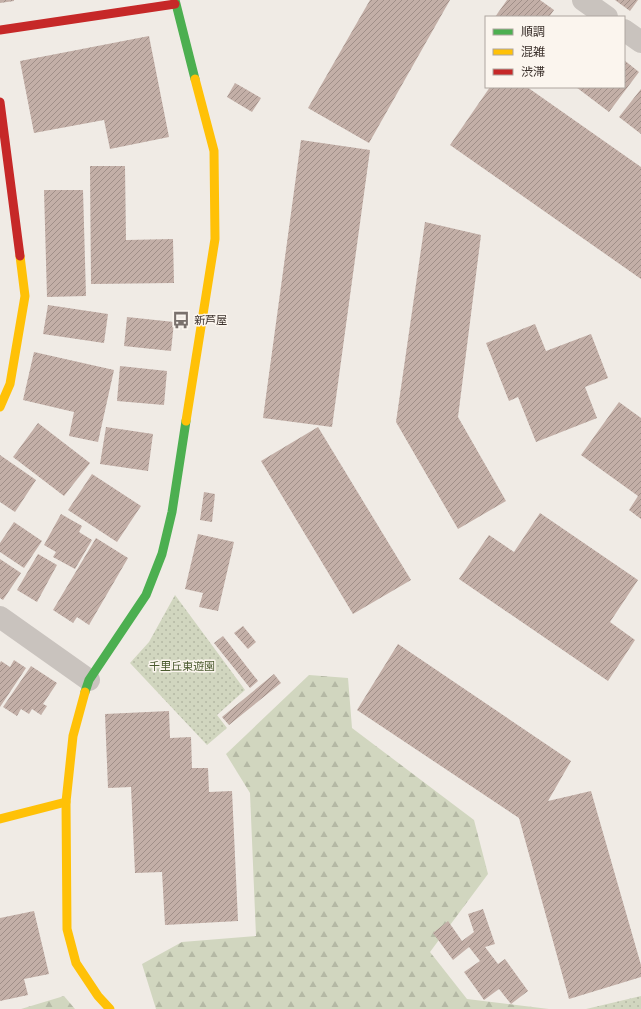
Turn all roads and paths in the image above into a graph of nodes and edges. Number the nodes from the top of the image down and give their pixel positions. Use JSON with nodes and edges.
{"nodes":[{"id":1,"x":583,"y":0,"type":"edge"},
{"id":2,"x":175,"y":2,"type":"edge"},
{"id":3,"x":606,"y":16,"type":"edge"},
{"id":4,"x":0,"y":30,"type":"edge"},
{"id":5,"x":625,"y":31,"type":"edge"},
{"id":6,"x":641,"y":42,"type":"edge"},
{"id":7,"x":0,"y":102,"type":"edge"},
{"id":8,"x":0,"y":407,"type":"edge"},
{"id":9,"x":0,"y":617,"type":"edge"},
{"id":10,"x":89,"y":680,"type":"junction"},
{"id":11,"x":66,"y":802,"type":"junction"},
{"id":12,"x":0,"y":819,"type":"edge"},
{"id":13,"x":110,"y":1009,"type":"edge"}],
"edges":[{"from":1,"to":3,"type":"street"},
{"from":2,"to":4,"type":"street"},
{"from":2,"to":10,"type":"street"},
{"from":5,"to":6,"type":"street"},
{"from":7,"to":8,"type":"street"},
{"from":9,"to":10,"type":"street"},
{"from":10,"to":11,"type":"street"},
{"from":11,"to":12,"type":"street"},
{"from":11,"to":13,"type":"street"}]}
